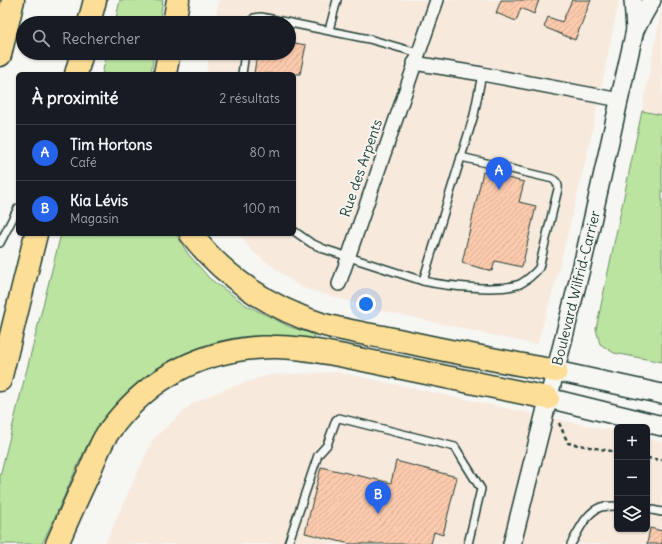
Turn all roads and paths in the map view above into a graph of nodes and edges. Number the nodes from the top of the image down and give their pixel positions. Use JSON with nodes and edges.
{"nodes":[{"id":1,"x":14,"y":0,"type":"edge"},
{"id":2,"x":95,"y":0,"type":"edge"},
{"id":3,"x":178,"y":0,"type":"edge"},
{"id":4,"x":337,"y":0,"type":"edge"},
{"id":5,"x":437,"y":0,"type":"edge"},
{"id":6,"x":633,"y":0,"type":"edge"},
{"id":7,"x":652,"y":0,"type":"edge"},
{"id":8,"x":91,"y":16,"type":"edge"},
{"id":9,"x":175,"y":16,"type":"edge"},
{"id":10,"x":296,"y":24,"type":"edge"},
{"id":11,"x":330,"y":30,"type":"junction"},
{"id":12,"x":636,"y":30,"type":"junction"},
{"id":13,"x":0,"y":55,"type":"edge"},
{"id":14,"x":416,"y":58,"type":"junction"},
{"id":15,"x":80,"y":60,"type":"edge"},
{"id":16,"x":168,"y":60,"type":"edge"},
{"id":17,"x":244,"y":60,"type":"edge"},
{"id":18,"x":77,"y":72,"type":"edge"},
{"id":19,"x":165,"y":72,"type":"edge"},
{"id":20,"x":242,"y":72,"type":"edge"},
{"id":21,"x":482,"y":74,"type":"junction"},
{"id":22,"x":620,"y":100,"type":"junction"},
{"id":23,"x":461,"y":156,"type":"junction"},
{"id":24,"x":16,"y":212,"type":"edge"},
{"id":25,"x":296,"y":232,"type":"edge"},
{"id":26,"x":36,"y":236,"type":"edge"},
{"id":27,"x":193,"y":236,"type":"edge"},
{"id":28,"x":0,"y":243,"type":"edge"},
{"id":29,"x":348,"y":257,"type":"junction"},
{"id":30,"x":424,"y":281,"type":"junction"},
{"id":31,"x":339,"y":284,"type":"dead end"},
{"id":32,"x":556,"y":371,"type":"junction"},
{"id":33,"x":0,"y":380,"type":"edge"},
{"id":34,"x":662,"y":394,"type":"edge"},
{"id":35,"x":548,"y":398,"type":"junction"},
{"id":36,"x":662,"y":426,"type":"edge"},
{"id":37,"x":614,"y":451,"type":"edge"},
{"id":38,"x":650,"y":458,"type":"edge"},
{"id":39,"x":662,"y":460,"type":"edge"},
{"id":40,"x":614,"y":506,"type":"edge"},
{"id":41,"x":650,"y":510,"type":"edge"},
{"id":42,"x":662,"y":512,"type":"edge"},
{"id":43,"x":57,"y":544,"type":"edge"},
{"id":44,"x":288,"y":544,"type":"edge"},
{"id":45,"x":468,"y":544,"type":"edge"},
{"id":46,"x":512,"y":544,"type":"edge"},
{"id":47,"x":572,"y":544,"type":"edge"}],
"edges":[{"from":1,"to":13,"type":"highway"},
{"from":2,"to":8,"type":"highway"},
{"from":3,"to":9,"type":"highway"},
{"from":4,"to":11,"type":"lane"},
{"from":5,"to":14,"type":"street","name":"Rue des Arpents"},
{"from":6,"to":12,"type":"street","name":"Boulevard Wilfrid-Carrier"},
{"from":7,"to":12,"type":"street","name":"Boulevard Wilfrid-Carrier"},
{"from":10,"to":11,"type":"lane"},
{"from":11,"to":14,"type":"lane"},
{"from":12,"to":22,"type":"street","name":"Boulevard Wilfrid-Carrier"},
{"from":14,"to":21,"type":"street"},
{"from":14,"to":29,"type":"street","name":"Rue des Arpents"},
{"from":15,"to":18,"type":"highway"},
{"from":16,"to":19,"type":"highway"},
{"from":17,"to":20,"type":"lane"},
{"from":21,"to":22,"type":"street"},
{"from":21,"to":23,"type":"lane"},
{"from":22,"to":32,"type":"street","name":"Boulevard Wilfrid-Carrier"},
{"from":23,"to":30,"type":"lane"},
{"from":23,"to":30,"type":"lane"},
{"from":24,"to":28,"type":"lane"},
{"from":25,"to":29,"type":"lane"},
{"from":26,"to":33,"type":"highway"},
{"from":27,"to":32,"type":"highway"},
{"from":29,"to":30,"type":"lane"},
{"from":29,"to":31,"type":"street","name":"Rue des Arpents"},
{"from":32,"to":34,"type":"main road"},
{"from":32,"to":35,"type":"street","name":"Boulevard Wilfrid-Carrier"},
{"from":35,"to":36,"type":"main road"},
{"from":35,"to":37,"type":"path"},
{"from":35,"to":43,"type":"highway"},
{"from":35,"to":46,"type":"street","name":"Boulevard Wilfrid-Carrier"},
{"from":38,"to":39,"type":"path"},
{"from":40,"to":47,"type":"lane"},
{"from":41,"to":42,"type":"lane"},
{"from":44,"to":45,"type":"lane"}]}
